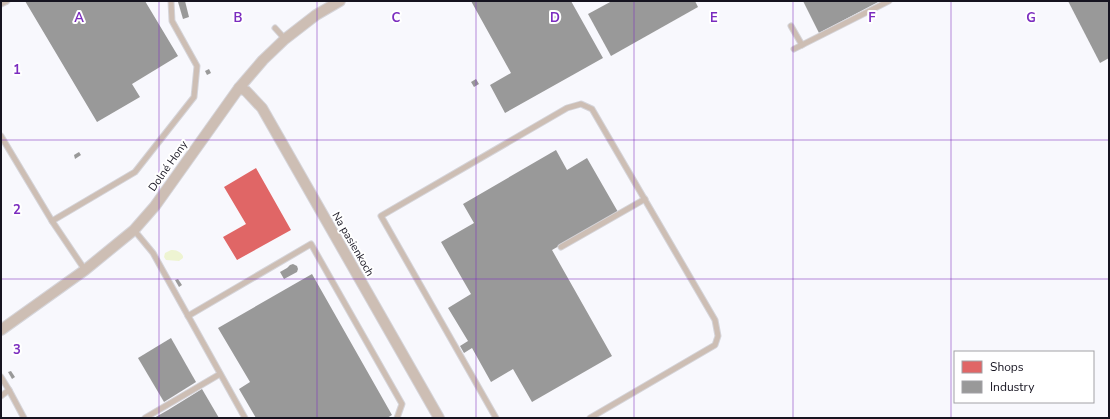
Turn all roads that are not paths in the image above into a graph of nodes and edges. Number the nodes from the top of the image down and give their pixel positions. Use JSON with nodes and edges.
{"nodes":[{"id":1,"x":7,"y":1,"type":"edge"},
{"id":2,"x":172,"y":1,"type":"edge"},
{"id":3,"x":340,"y":1,"type":"edge"},
{"id":4,"x":889,"y":1,"type":"edge"},
{"id":5,"x":1,"y":4,"type":"edge"},
{"id":6,"x":792,"y":26,"type":"dead end"},
{"id":7,"x":275,"y":28,"type":"dead end"},
{"id":8,"x":285,"y":39,"type":"junction"},
{"id":9,"x":802,"y":45,"type":"junction"},
{"id":10,"x":794,"y":49,"type":"dead end"},
{"id":11,"x":239,"y":88,"type":"junction"},
{"id":12,"x":1,"y":136,"type":"edge"},
{"id":13,"x":645,"y":199,"type":"junction"},
{"id":14,"x":52,"y":221,"type":"junction"},
{"id":15,"x":134,"y":230,"type":"junction"},
{"id":16,"x":561,"y":247,"type":"dead end"},
{"id":17,"x":85,"y":270,"type":"junction"},
{"id":18,"x":188,"y":316,"type":"junction"},
{"id":19,"x":1,"y":330,"type":"edge"},
{"id":20,"x":220,"y":374,"type":"junction"},
{"id":21,"x":1,"y":376,"type":"edge"},
{"id":22,"x":9,"y":390,"type":"junction"},
{"id":23,"x":1,"y":396,"type":"edge"},
{"id":24,"x":24,"y":418,"type":"edge"},
{"id":25,"x":145,"y":418,"type":"edge"},
{"id":26,"x":244,"y":418,"type":"edge"},
{"id":27,"x":397,"y":418,"type":"edge"},
{"id":28,"x":439,"y":418,"type":"edge"},
{"id":29,"x":496,"y":418,"type":"edge"},
{"id":30,"x":590,"y":418,"type":"edge"}],
"edges":[{"from":1,"to":5,"type":"lane"},
{"from":2,"to":14,"type":"lane"},
{"from":3,"to":8,"type":"street","name":"Dolné Hony"},
{"from":4,"to":9,"type":"lane"},
{"from":6,"to":9,"type":"lane"},
{"from":7,"to":8,"type":"lane"},
{"from":8,"to":11,"type":"street","name":"Dolné Hony"},
{"from":9,"to":10,"type":"lane"},
{"from":11,"to":15,"type":"street","name":"Dolné Hony"},
{"from":11,"to":28,"type":"street","name":"Na pasienkoch"},
{"from":12,"to":14,"type":"lane"},
{"from":13,"to":16,"type":"lane"},
{"from":13,"to":29,"type":"lane"},
{"from":13,"to":30,"type":"lane"},
{"from":14,"to":17,"type":"lane"},
{"from":15,"to":17,"type":"street","name":"Dolné Hony"},
{"from":15,"to":18,"type":"lane"},
{"from":17,"to":19,"type":"street","name":"Dolné Hony"},
{"from":18,"to":20,"type":"lane"},
{"from":18,"to":27,"type":"lane"},
{"from":20,"to":25,"type":"lane"},
{"from":20,"to":26,"type":"lane"},
{"from":21,"to":22,"type":"lane"},
{"from":22,"to":23,"type":"lane"},
{"from":22,"to":24,"type":"lane"}]}
